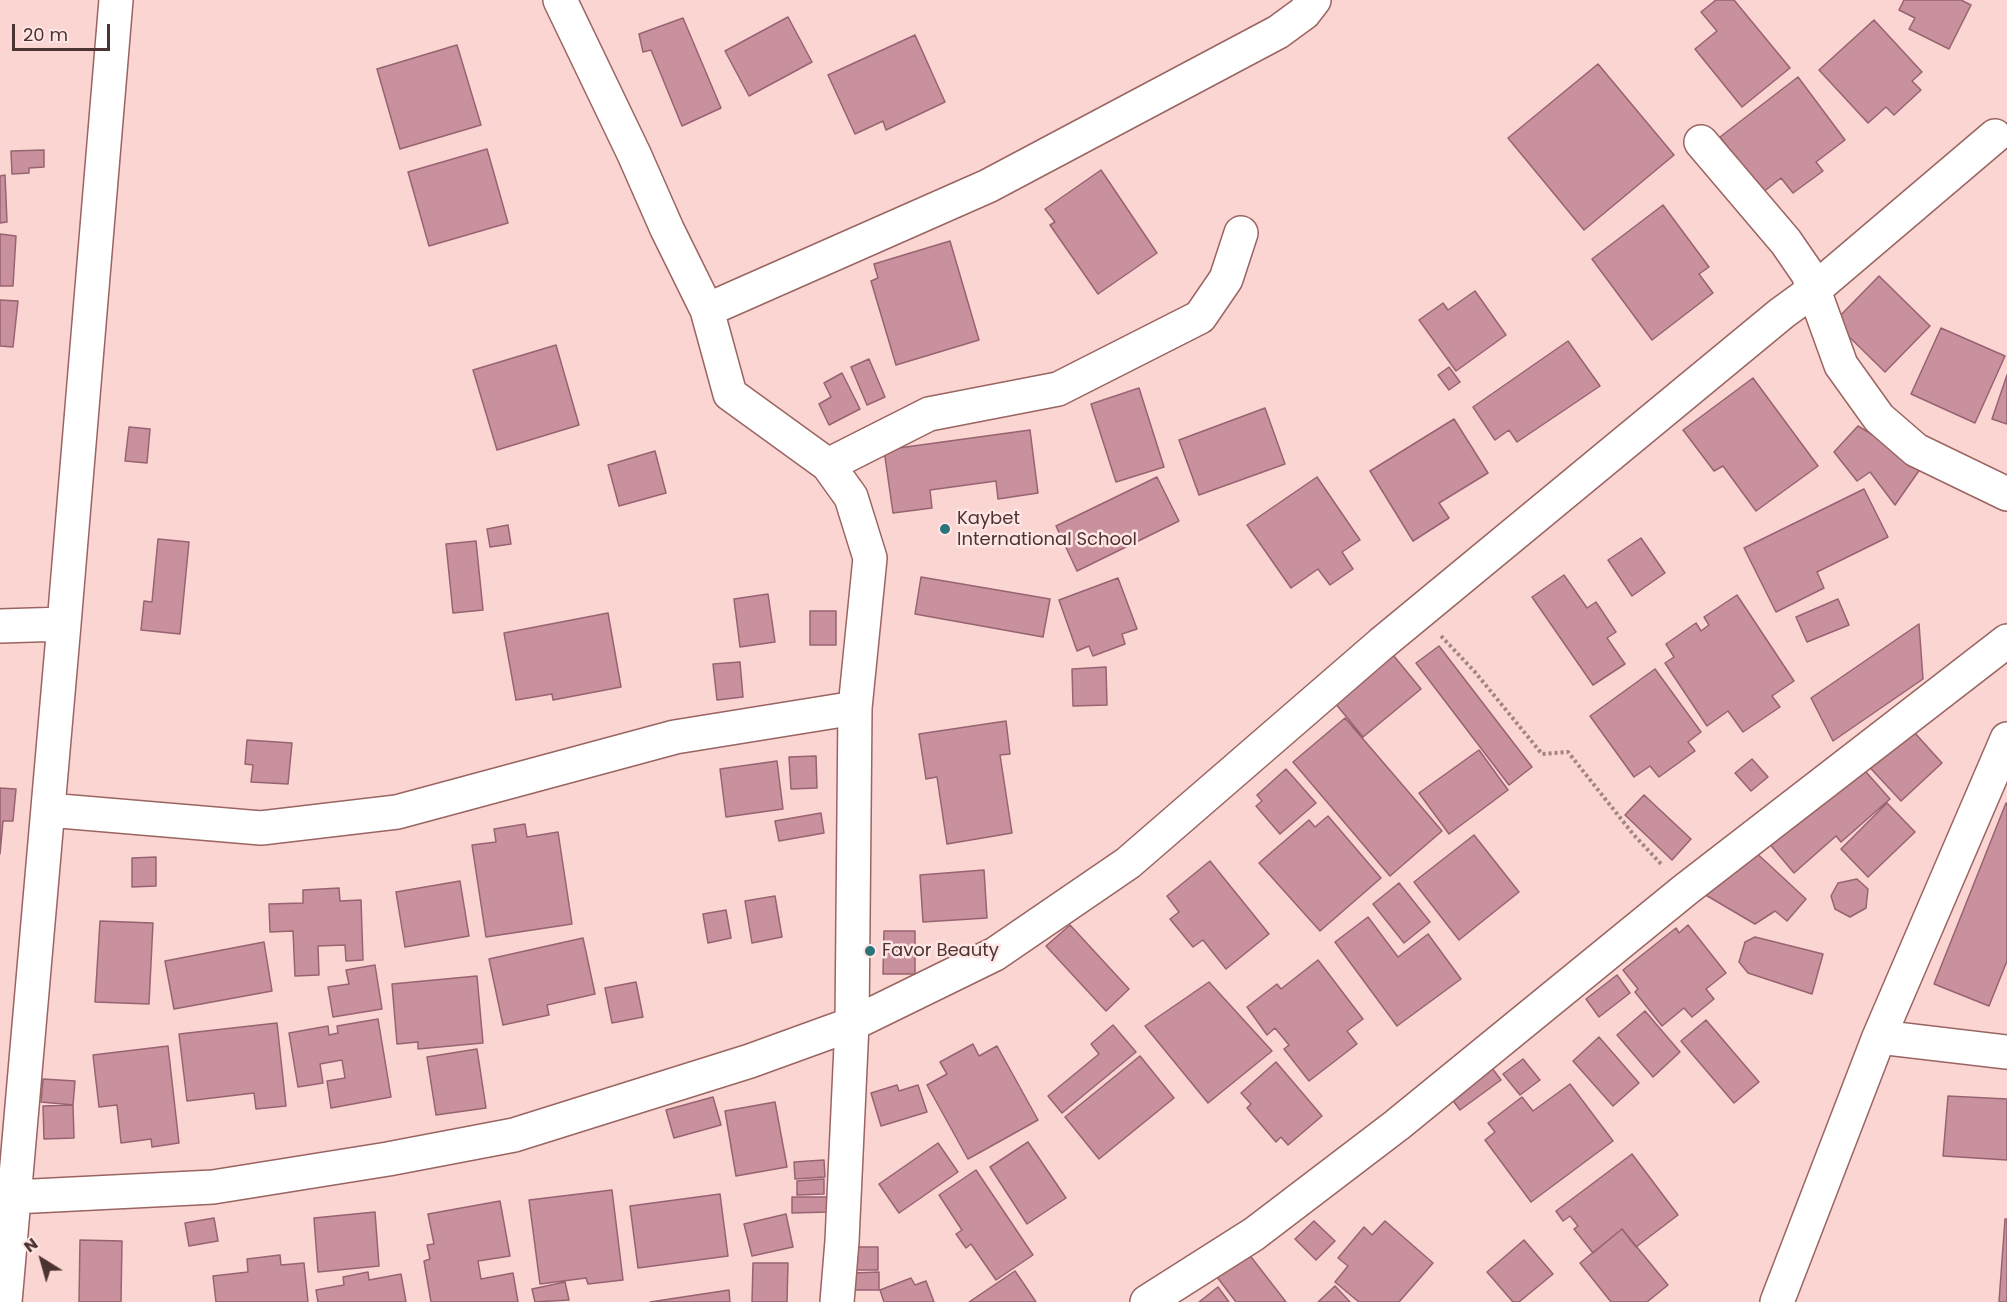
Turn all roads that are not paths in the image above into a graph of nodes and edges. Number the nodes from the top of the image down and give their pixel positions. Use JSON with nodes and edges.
{"nodes":[{"id":1,"x":116,"y":0,"type":"edge"},
{"id":2,"x":560,"y":0,"type":"edge"},
{"id":3,"x":1314,"y":0,"type":"edge"},
{"id":4,"x":1995,"y":136,"type":"dead end"},
{"id":5,"x":1701,"y":142,"type":"dead end"},
{"id":6,"x":1241,"y":233,"type":"dead end"},
{"id":7,"x":1815,"y":289,"type":"junction"},
{"id":8,"x":707,"y":310,"type":"junction"},
{"id":9,"x":828,"y":465,"type":"junction"},
{"id":10,"x":2007,"y":494,"type":"edge"},
{"id":11,"x":64,"y":624,"type":"junction"},
{"id":12,"x":0,"y":626,"type":"edge"},
{"id":13,"x":2007,"y":641,"type":"edge"},
{"id":14,"x":855,"y":708,"type":"junction"},
{"id":15,"x":2007,"y":739,"type":"edge"},
{"id":16,"x":48,"y":810,"type":"junction"},
{"id":17,"x":852,"y":1024,"type":"junction"},
{"id":18,"x":1879,"y":1037,"type":"junction"},
{"id":19,"x":2007,"y":1052,"type":"edge"},
{"id":20,"x":14,"y":1197,"type":"junction"},
{"id":21,"x":5,"y":1302,"type":"edge"},
{"id":22,"x":837,"y":1302,"type":"edge"},
{"id":23,"x":1147,"y":1302,"type":"edge"},
{"id":24,"x":1777,"y":1302,"type":"edge"}],
"edges":[{"from":1,"to":11,"type":"street"},
{"from":2,"to":8,"type":"street"},
{"from":3,"to":8,"type":"street"},
{"from":4,"to":7,"type":"street"},
{"from":5,"to":7,"type":"street"},
{"from":6,"to":9,"type":"street"},
{"from":7,"to":10,"type":"street"},
{"from":7,"to":17,"type":"street"},
{"from":8,"to":9,"type":"street"},
{"from":9,"to":14,"type":"street"},
{"from":11,"to":12,"type":"street"},
{"from":11,"to":16,"type":"street"},
{"from":13,"to":23,"type":"street"},
{"from":14,"to":16,"type":"street"},
{"from":14,"to":17,"type":"street"},
{"from":15,"to":18,"type":"street"},
{"from":16,"to":20,"type":"street"},
{"from":17,"to":20,"type":"street"},
{"from":17,"to":22,"type":"street"},
{"from":18,"to":19,"type":"street"},
{"from":18,"to":24,"type":"street"},
{"from":20,"to":21,"type":"street"}]}
